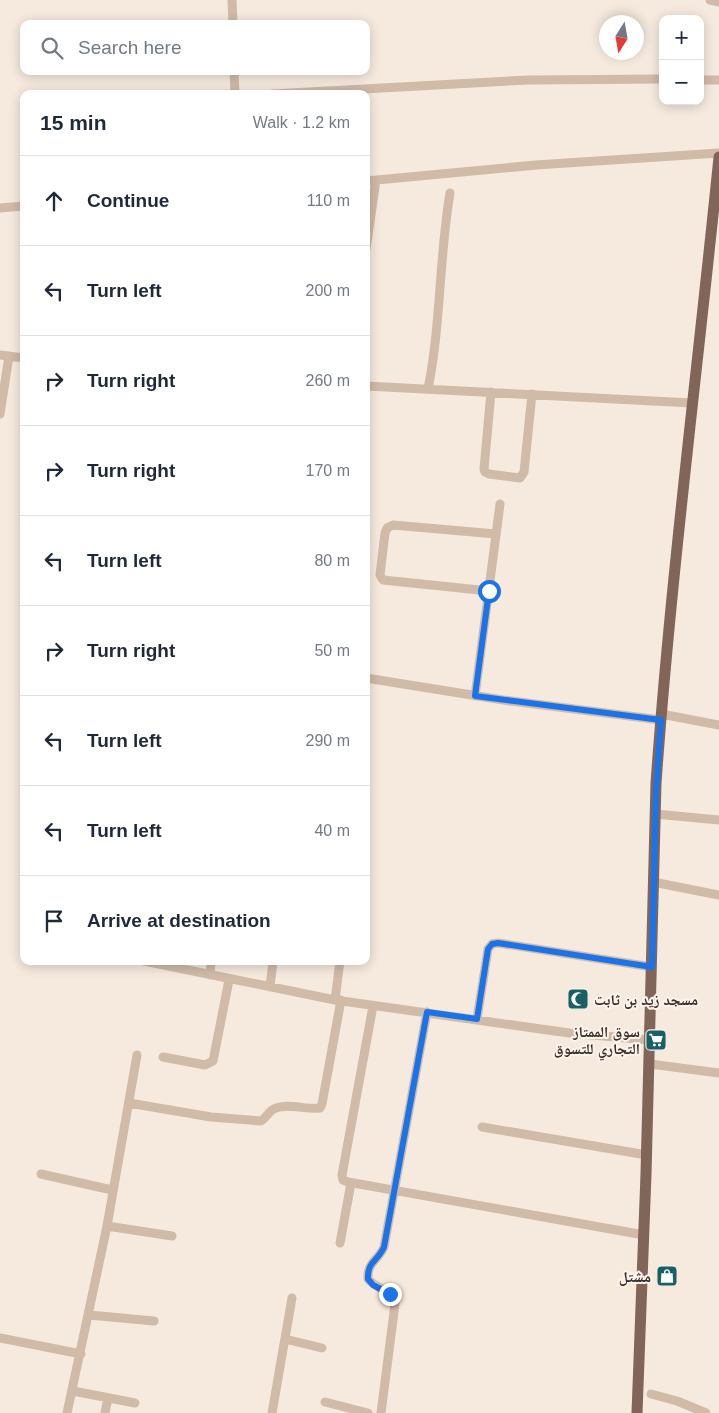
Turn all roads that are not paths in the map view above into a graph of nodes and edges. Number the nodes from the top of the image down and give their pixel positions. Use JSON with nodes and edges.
{"nodes":[{"id":1,"x":232,"y":0,"type":"edge"},
{"id":2,"x":710,"y":0,"type":"edge"},
{"id":3,"x":719,"y":2,"type":"edge"},
{"id":4,"x":233,"y":20,"type":"edge"},
{"id":5,"x":234,"y":75,"type":"edge"},
{"id":6,"x":659,"y":78,"type":"edge"},
{"id":7,"x":704,"y":80,"type":"edge"},
{"id":8,"x":719,"y":80,"type":"edge"},
{"id":9,"x":235,"y":90,"type":"edge"},
{"id":10,"x":345,"y":90,"type":"edge"},
{"id":11,"x":719,"y":153,"type":"edge"},
{"id":12,"x":719,"y":157,"type":"edge"},
{"id":13,"x":371,"y":181,"type":"edge"},
{"id":14,"x":450,"y":193,"type":"dead end"},
{"id":15,"x":370,"y":194,"type":"edge"},
{"id":16,"x":20,"y":206,"type":"edge"},
{"id":17,"x":0,"y":208,"type":"edge"},
{"id":18,"x":4,"y":355,"type":"edge"},
{"id":19,"x":20,"y":357,"type":"edge"},
{"id":20,"x":370,"y":386,"type":"edge"},
{"id":21,"x":428,"y":389,"type":"junction"},
{"id":22,"x":491,"y":392,"type":"junction"},
{"id":23,"x":532,"y":394,"type":"junction"},
{"id":24,"x":692,"y":403,"type":"junction"},
{"id":25,"x":0,"y":414,"type":"edge"},
{"id":26,"x":500,"y":504,"type":"dead end"},
{"id":27,"x":496,"y":534,"type":"junction"},
{"id":28,"x":489,"y":591,"type":"junction"},
{"id":29,"x":370,"y":679,"type":"edge"},
{"id":30,"x":475,"y":696,"type":"junction"},
{"id":31,"x":661,"y":717,"type":"junction"},
{"id":32,"x":719,"y":725,"type":"edge"},
{"id":33,"x":655,"y":814,"type":"junction"},
{"id":34,"x":719,"y":820,"type":"edge"},
{"id":35,"x":653,"y":882,"type":"junction"},
{"id":36,"x":719,"y":895,"type":"edge"},
{"id":37,"x":163,"y":965,"type":"edge"},
{"id":38,"x":211,"y":965,"type":"edge"},
{"id":39,"x":273,"y":965,"type":"edge"},
{"id":40,"x":340,"y":965,"type":"edge"},
{"id":41,"x":652,"y":967,"type":"junction"},
{"id":42,"x":210,"y":975,"type":"junction"},
{"id":43,"x":229,"y":980,"type":"junction"},
{"id":44,"x":270,"y":987,"type":"junction"},
{"id":45,"x":338,"y":1000,"type":"junction"},
{"id":46,"x":373,"y":1006,"type":"junction"},
{"id":47,"x":427,"y":1012,"type":"junction"},
{"id":48,"x":477,"y":1019,"type":"junction"},
{"id":49,"x":650,"y":1040,"type":"junction"},
{"id":50,"x":137,"y":1055,"type":"dead end"},
{"id":51,"x":163,"y":1057,"type":"dead end"},
{"id":52,"x":650,"y":1064,"type":"junction"},
{"id":53,"x":719,"y":1073,"type":"edge"},
{"id":54,"x":129,"y":1102,"type":"junction"},
{"id":55,"x":482,"y":1127,"type":"dead end"},
{"id":56,"x":647,"y":1155,"type":"junction"},
{"id":57,"x":41,"y":1174,"type":"dead end"},
{"id":58,"x":351,"y":1183,"type":"junction"},
{"id":59,"x":112,"y":1190,"type":"junction"},
{"id":60,"x":394,"y":1190,"type":"junction"},
{"id":61,"x":107,"y":1226,"type":"junction"},
{"id":62,"x":644,"y":1235,"type":"junction"},
{"id":63,"x":172,"y":1236,"type":"dead end"},
{"id":64,"x":340,"y":1243,"type":"dead end"},
{"id":65,"x":292,"y":1298,"type":"dead end"},
{"id":66,"x":89,"y":1315,"type":"junction"},
{"id":67,"x":154,"y":1321,"type":"dead end"},
{"id":68,"x":0,"y":1338,"type":"edge"},
{"id":69,"x":285,"y":1339,"type":"junction"},
{"id":70,"x":322,"y":1348,"type":"dead end"},
{"id":71,"x":81,"y":1354,"type":"junction"},
{"id":72,"x":72,"y":1391,"type":"junction"},
{"id":73,"x":651,"y":1394,"type":"dead end"},
{"id":74,"x":108,"y":1398,"type":"junction"},
{"id":75,"x":325,"y":1402,"type":"dead end"},
{"id":76,"x":135,"y":1403,"type":"dead end"},
{"id":77,"x":694,"y":1411,"type":"edge"},
{"id":78,"x":68,"y":1413,"type":"edge"},
{"id":79,"x":105,"y":1413,"type":"edge"},
{"id":80,"x":272,"y":1413,"type":"edge"},
{"id":81,"x":368,"y":1413,"type":"edge"},
{"id":82,"x":381,"y":1413,"type":"edge"},
{"id":83,"x":637,"y":1413,"type":"edge"},
{"id":84,"x":706,"y":1413,"type":"edge"}],
"edges":[{"from":1,"to":4,"type":"street"},
{"from":2,"to":3,"type":"street"},
{"from":5,"to":9,"type":"street"},
{"from":6,"to":10,"type":"street"},
{"from":7,"to":8,"type":"street"},
{"from":11,"to":13,"type":"street"},
{"from":12,"to":24,"type":"main road"},
{"from":13,"to":15,"type":"street"},
{"from":14,"to":21,"type":"street"},
{"from":16,"to":17,"type":"street"},
{"from":18,"to":19,"type":"street"},
{"from":18,"to":25,"type":"street"},
{"from":20,"to":21,"type":"street"},
{"from":21,"to":22,"type":"street"},
{"from":22,"to":23,"type":"street"},
{"from":22,"to":23,"type":"street"},
{"from":23,"to":24,"type":"street"},
{"from":24,"to":31,"type":"main road"},
{"from":26,"to":27,"type":"street"},
{"from":27,"to":28,"type":"street"},
{"from":27,"to":28,"type":"street"},
{"from":28,"to":30,"type":"street"},
{"from":29,"to":30,"type":"street"},
{"from":30,"to":31,"type":"street"},
{"from":31,"to":32,"type":"street"},
{"from":31,"to":33,"type":"main road"},
{"from":33,"to":34,"type":"street"},
{"from":33,"to":35,"type":"main road"},
{"from":35,"to":36,"type":"street"},
{"from":35,"to":41,"type":"main road"},
{"from":37,"to":42,"type":"street"},
{"from":38,"to":42,"type":"street"},
{"from":39,"to":44,"type":"street"},
{"from":40,"to":45,"type":"street"},
{"from":41,"to":48,"type":"street"},
{"from":41,"to":49,"type":"main road"},
{"from":42,"to":43,"type":"street"},
{"from":43,"to":44,"type":"street"},
{"from":43,"to":51,"type":"street"},
{"from":44,"to":45,"type":"street"},
{"from":45,"to":46,"type":"street"},
{"from":45,"to":54,"type":"street"},
{"from":46,"to":47,"type":"street"},
{"from":46,"to":58,"type":"street"},
{"from":47,"to":48,"type":"street"},
{"from":47,"to":60,"type":"street"},
{"from":48,"to":49,"type":"street"},
{"from":49,"to":52,"type":"main road"},
{"from":50,"to":54,"type":"street"},
{"from":52,"to":53,"type":"street"},
{"from":52,"to":56,"type":"main road"},
{"from":54,"to":59,"type":"street"},
{"from":55,"to":56,"type":"street"},
{"from":56,"to":62,"type":"main road"},
{"from":57,"to":59,"type":"street"},
{"from":58,"to":60,"type":"street"},
{"from":58,"to":64,"type":"street"},
{"from":59,"to":61,"type":"street"},
{"from":60,"to":62,"type":"street"},
{"from":60,"to":82,"type":"street"},
{"from":61,"to":63,"type":"street"},
{"from":61,"to":66,"type":"street"},
{"from":62,"to":83,"type":"main road"},
{"from":65,"to":69,"type":"street"},
{"from":66,"to":67,"type":"street"},
{"from":66,"to":71,"type":"street"},
{"from":68,"to":71,"type":"street"},
{"from":69,"to":70,"type":"street"},
{"from":69,"to":80,"type":"street"},
{"from":71,"to":72,"type":"street"},
{"from":72,"to":74,"type":"street"},
{"from":72,"to":78,"type":"street"},
{"from":73,"to":77,"type":"street"},
{"from":74,"to":76,"type":"street"},
{"from":74,"to":79,"type":"street"},
{"from":75,"to":81,"type":"street"},
{"from":77,"to":84,"type":"street"}]}
